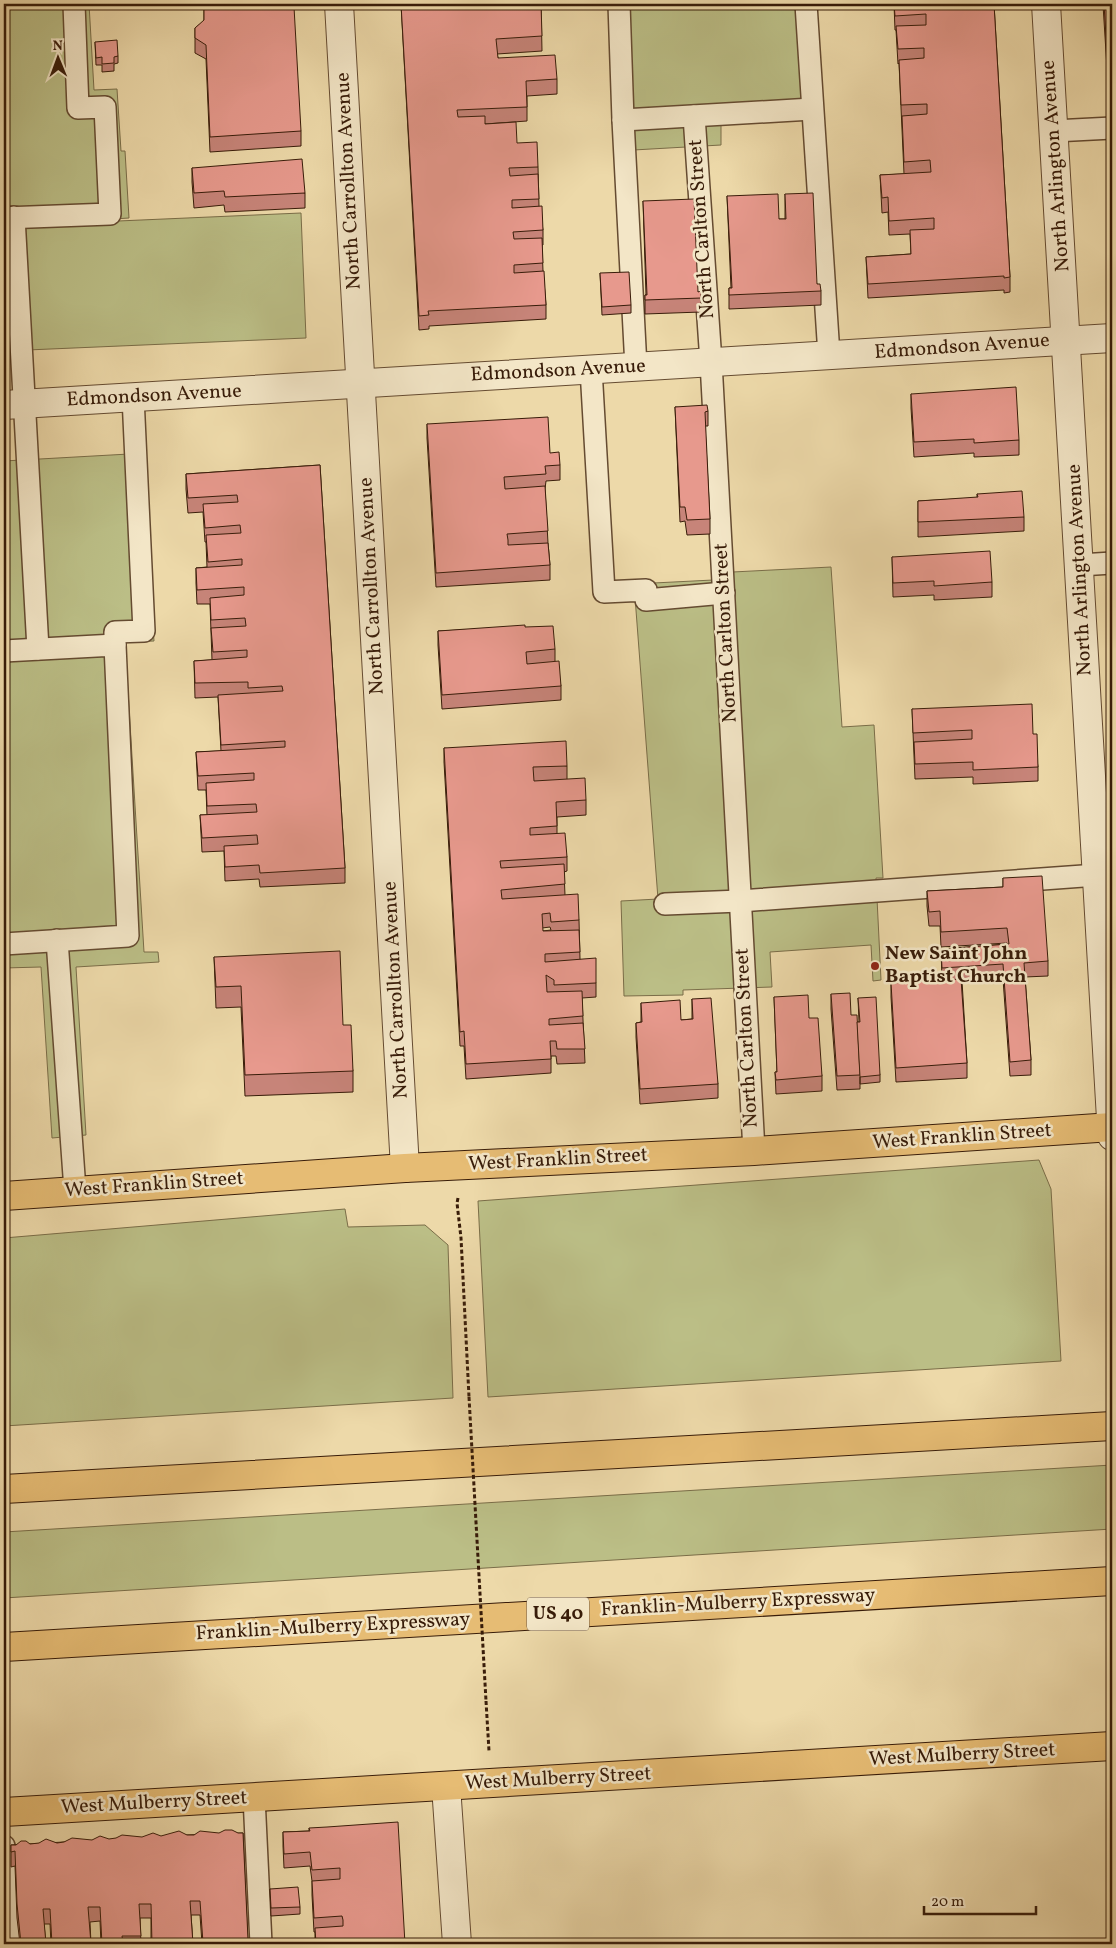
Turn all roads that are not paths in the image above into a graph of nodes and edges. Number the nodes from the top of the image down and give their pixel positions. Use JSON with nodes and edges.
{"nodes":[{"id":1,"x":74,"y":4,"type":"edge"},
{"id":2,"x":339,"y":4,"type":"edge"},
{"id":3,"x":619,"y":4,"type":"edge"},
{"id":4,"x":806,"y":4,"type":"edge"},
{"id":5,"x":1046,"y":4,"type":"edge"},
{"id":6,"x":812,"y":109,"type":"junction"},
{"id":7,"x":694,"y":116,"type":"junction"},
{"id":8,"x":623,"y":120,"type":"junction"},
{"id":9,"x":1112,"y":128,"type":"edge"},
{"id":10,"x":1054,"y":132,"type":"junction"},
{"id":11,"x":9,"y":217,"type":"edge"},
{"id":12,"x":1112,"y":338,"type":"edge"},
{"id":13,"x":1067,"y":340,"type":"junction"},
{"id":14,"x":829,"y":355,"type":"junction"},
{"id":15,"x":711,"y":362,"type":"junction"},
{"id":16,"x":636,"y":366,"type":"junction"},
{"id":17,"x":591,"y":369,"type":"junction"},
{"id":18,"x":361,"y":383,"type":"junction"},
{"id":19,"x":133,"y":397,"type":"junction"},
{"id":20,"x":14,"y":404,"type":"edge"},
{"id":21,"x":1112,"y":563,"type":"edge"},
{"id":22,"x":1080,"y":565,"type":"junction"},
{"id":23,"x":724,"y":593,"type":"junction"},
{"id":24,"x":115,"y":645,"type":"junction"},
{"id":25,"x":38,"y":649,"type":"junction"},
{"id":26,"x":4,"y":651,"type":"edge"},
{"id":27,"x":1101,"y":754,"type":"edge"},
{"id":28,"x":1098,"y":875,"type":"junction"},
{"id":29,"x":740,"y":901,"type":"junction"},
{"id":30,"x":665,"y":904,"type":"dead end"},
{"id":31,"x":57,"y":940,"type":"junction"},
{"id":32,"x":4,"y":944,"type":"edge"},
{"id":33,"x":1108,"y":969,"type":"edge"},
{"id":34,"x":1112,"y":1127,"type":"edge"},
{"id":35,"x":1112,"y":1136,"type":"edge"},
{"id":36,"x":754,"y":1151,"type":"junction"},
{"id":37,"x":405,"y":1168,"type":"junction"},
{"id":38,"x":75,"y":1190,"type":"junction"},
{"id":39,"x":4,"y":1196,"type":"edge"},
{"id":40,"x":1112,"y":1426,"type":"edge"},
{"id":41,"x":4,"y":1489,"type":"edge"},
{"id":42,"x":1112,"y":1581,"type":"edge"},
{"id":43,"x":4,"y":1647,"type":"edge"},
{"id":44,"x":1112,"y":1746,"type":"edge"},
{"id":45,"x":446,"y":1786,"type":"junction"},
{"id":46,"x":254,"y":1797,"type":"junction"},
{"id":47,"x":4,"y":1812,"type":"edge"},
{"id":48,"x":4,"y":1846,"type":"edge"},
{"id":49,"x":10,"y":1944,"type":"edge"},
{"id":50,"x":261,"y":1944,"type":"edge"},
{"id":51,"x":457,"y":1944,"type":"edge"}],
"edges":[{"from":1,"to":11,"type":"lane"},
{"from":2,"to":18,"type":"street","name":"North Carrollton Avenue"},
{"from":3,"to":8,"type":"lane"},
{"from":4,"to":6,"type":"lane"},
{"from":5,"to":10,"type":"street","name":"North Arlington Avenue"},
{"from":6,"to":7,"type":"lane"},
{"from":6,"to":14,"type":"lane"},
{"from":7,"to":8,"type":"lane"},
{"from":7,"to":15,"type":"lane","name":"North Carlton Street"},
{"from":8,"to":16,"type":"lane"},
{"from":9,"to":10,"type":"lane"},
{"from":10,"to":13,"type":"street","name":"North Arlington Avenue"},
{"from":11,"to":20,"type":"lane"},
{"from":12,"to":13,"type":"street","name":"Edmondson Avenue"},
{"from":13,"to":14,"type":"street","name":"Edmondson Avenue"},
{"from":13,"to":22,"type":"street","name":"North Arlington Avenue"},
{"from":14,"to":15,"type":"street","name":"Edmondson Avenue"},
{"from":15,"to":16,"type":"street","name":"Edmondson Avenue"},
{"from":15,"to":23,"type":"lane","name":"North Carlton Street"},
{"from":16,"to":17,"type":"street","name":"Edmondson Avenue"},
{"from":17,"to":18,"type":"street","name":"Edmondson Avenue"},
{"from":17,"to":23,"type":"lane"},
{"from":18,"to":19,"type":"street","name":"Edmondson Avenue"},
{"from":18,"to":37,"type":"street","name":"North Carrollton Avenue"},
{"from":19,"to":20,"type":"street","name":"Edmondson Avenue"},
{"from":19,"to":24,"type":"lane"},
{"from":20,"to":25,"type":"lane"},
{"from":21,"to":22,"type":"lane"},
{"from":22,"to":27,"type":"street","name":"North Arlington Avenue"},
{"from":23,"to":29,"type":"lane","name":"North Carlton Street"},
{"from":24,"to":25,"type":"lane"},
{"from":24,"to":31,"type":"lane"},
{"from":25,"to":26,"type":"lane"},
{"from":27,"to":28,"type":"street","name":"North Arlington Avenue"},
{"from":28,"to":29,"type":"lane"},
{"from":28,"to":33,"type":"street","name":"North Arlington Avenue"},
{"from":29,"to":30,"type":"lane"},
{"from":29,"to":36,"type":"lane","name":"North Carlton Street"},
{"from":31,"to":32,"type":"lane"},
{"from":31,"to":38,"type":"lane"},
{"from":33,"to":34,"type":"street","name":"North Arlington Avenue"},
{"from":34,"to":35,"type":"street","name":"North Arlington Avenue"},
{"from":34,"to":36,"type":"main road","name":"West Franklin Street"},
{"from":36,"to":37,"type":"main road","name":"West Franklin Street"},
{"from":37,"to":38,"type":"main road","name":"West Franklin Street"},
{"from":38,"to":39,"type":"main road","name":"West Franklin Street"},
{"from":40,"to":41,"type":"main road"},
{"from":42,"to":43,"type":"main road","name":"Franklin-Mulberry Expressway","number":"US 40"},
{"from":44,"to":45,"type":"main road","name":"West Mulberry Street"},
{"from":45,"to":46,"type":"main road","name":"West Mulberry Street"},
{"from":45,"to":51,"type":"street"},
{"from":46,"to":47,"type":"main road","name":"West Mulberry Street"},
{"from":46,"to":50,"type":"lane"},
{"from":48,"to":49,"type":"lane"}]}
